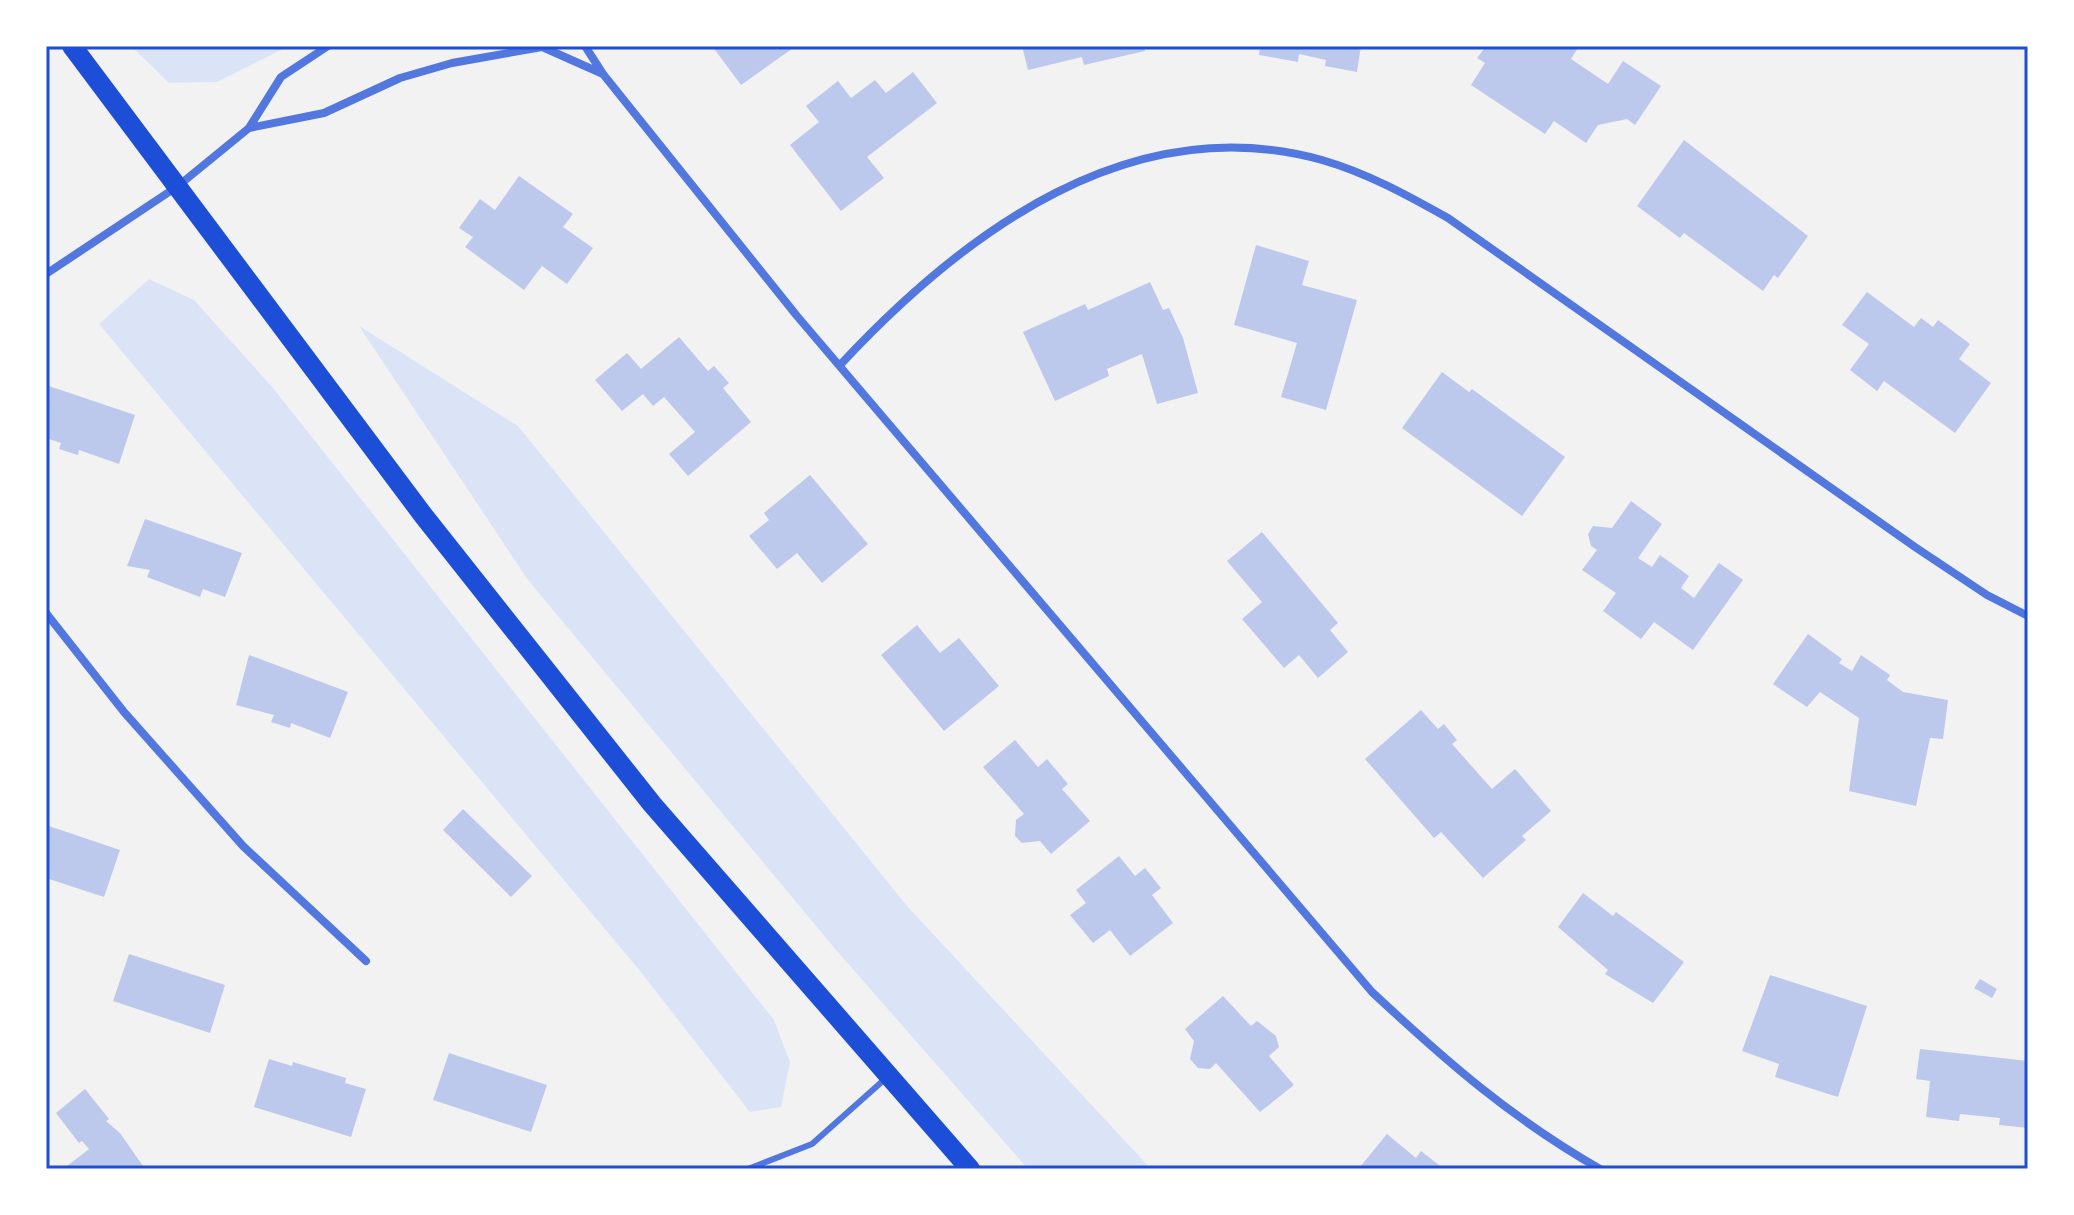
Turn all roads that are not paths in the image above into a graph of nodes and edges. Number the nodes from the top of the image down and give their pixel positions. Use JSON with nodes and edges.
{"nodes":[{"id":1,"x":72,"y":46,"type":"edge"},
{"id":2,"x":328,"y":46,"type":"edge"},
{"id":3,"x":541,"y":46,"type":"edge"},
{"id":4,"x":585,"y":46,"type":"edge"},
{"id":5,"x":603,"y":74,"type":"junction"},
{"id":6,"x":249,"y":128,"type":"junction"},
{"id":7,"x":178,"y":186,"type":"junction"},
{"id":8,"x":46,"y":274,"type":"edge"},
{"id":9,"x":841,"y":364,"type":"junction"},
{"id":10,"x":46,"y":613,"type":"edge"},
{"id":11,"x":2028,"y":616,"type":"edge"},
{"id":12,"x":366,"y":961,"type":"dead end"},
{"id":13,"x":890,"y":1074,"type":"junction"},
{"id":14,"x":748,"y":1169,"type":"edge"},
{"id":15,"x":970,"y":1169,"type":"edge"},
{"id":16,"x":1600,"y":1169,"type":"edge"}],
"edges":[{"from":1,"to":7,"type":"main road"},
{"from":2,"to":6,"type":"street"},
{"from":3,"to":5,"type":"street"},
{"from":3,"to":6,"type":"street"},
{"from":4,"to":5,"type":"street"},
{"from":5,"to":9,"type":"street"},
{"from":6,"to":7,"type":"street"},
{"from":7,"to":8,"type":"street"},
{"from":7,"to":13,"type":"main road"},
{"from":9,"to":11,"type":"street"},
{"from":9,"to":16,"type":"street"},
{"from":10,"to":12,"type":"street"},
{"from":13,"to":14,"type":"lane"},
{"from":13,"to":15,"type":"main road"}]}
